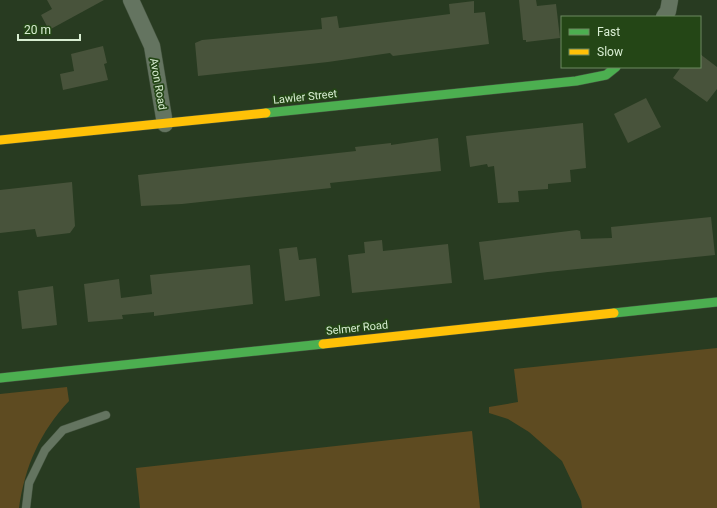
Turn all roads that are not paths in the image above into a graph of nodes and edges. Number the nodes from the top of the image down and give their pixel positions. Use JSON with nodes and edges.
{"nodes":[{"id":1,"x":131,"y":0,"type":"edge"},
{"id":2,"x":670,"y":0,"type":"edge"},
{"id":3,"x":665,"y":16,"type":"edge"},
{"id":4,"x":613,"y":69,"type":"edge"},
{"id":5,"x":165,"y":124,"type":"junction"},
{"id":6,"x":0,"y":140,"type":"edge"},
{"id":7,"x":717,"y":302,"type":"edge"},
{"id":8,"x":0,"y":378,"type":"edge"},
{"id":9,"x":106,"y":415,"type":"dead end"},
{"id":10,"x":26,"y":508,"type":"edge"}],
"edges":[{"from":1,"to":5,"type":"street","name":"Avon Road"},
{"from":2,"to":3,"type":"street"},
{"from":4,"to":5,"type":"street","name":"Lawler Street"},
{"from":5,"to":6,"type":"street","name":"Lawler Street"},
{"from":7,"to":8,"type":"street","name":"Selmer Road"},
{"from":9,"to":10,"type":"lane"}]}
